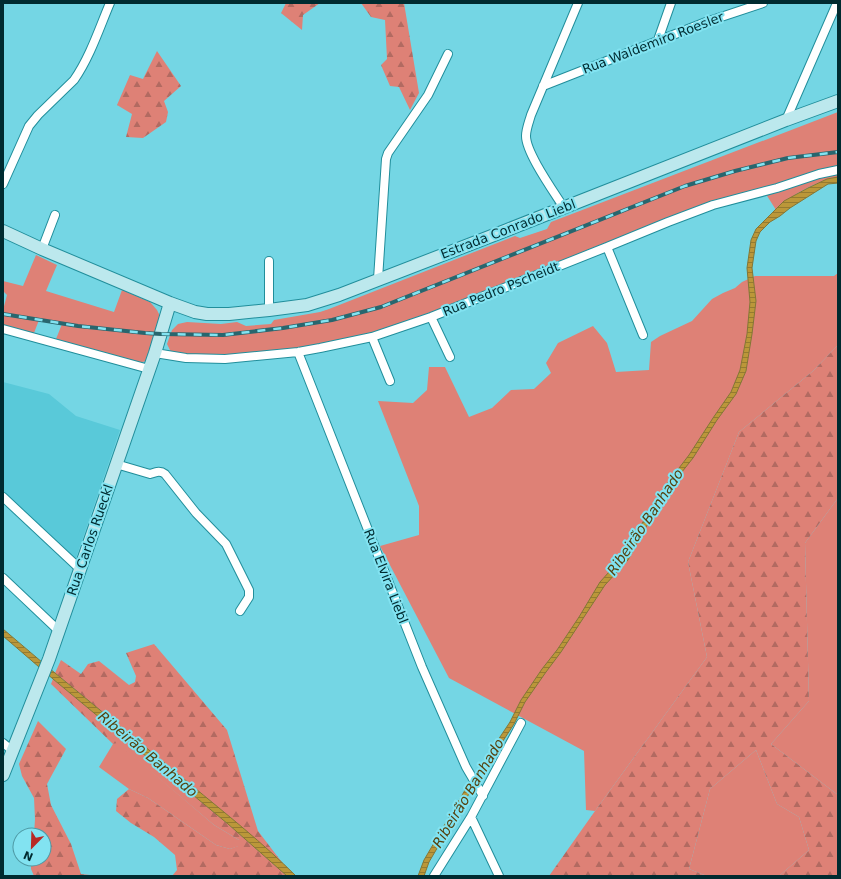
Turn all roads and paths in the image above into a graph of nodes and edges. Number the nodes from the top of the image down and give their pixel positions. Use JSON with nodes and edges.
{"nodes":[{"id":1,"x":110,"y":3,"type":"edge"},
{"id":2,"x":578,"y":3,"type":"edge"},
{"id":3,"x":671,"y":3,"type":"edge"},
{"id":4,"x":763,"y":3,"type":"edge"},
{"id":5,"x":837,"y":3,"type":"edge"},
{"id":6,"x":658,"y":40,"type":"junction"},
{"id":7,"x":448,"y":54,"type":"dead end"},
{"id":8,"x":543,"y":86,"type":"junction"},
{"id":9,"x":838,"y":101,"type":"edge"},
{"id":10,"x":786,"y":120,"type":"junction"},
{"id":11,"x":838,"y":170,"type":"edge"},
{"id":12,"x":3,"y":184,"type":"edge"},
{"id":13,"x":564,"y":208,"type":"junction"},
{"id":14,"x":55,"y":215,"type":"dead end"},
{"id":15,"x":3,"y":231,"type":"edge"},
{"id":16,"x":607,"y":247,"type":"junction"},
{"id":17,"x":42,"y":249,"type":"junction"},
{"id":18,"x":269,"y":261,"type":"dead end"},
{"id":19,"x":378,"y":280,"type":"junction"},
{"id":20,"x":170,"y":303,"type":"junction"},
{"id":21,"x":268,"y":310,"type":"junction"},
{"id":22,"x":431,"y":317,"type":"junction"},
{"id":23,"x":3,"y":330,"type":"edge"},
{"id":24,"x":643,"y":335,"type":"dead end"},
{"id":25,"x":372,"y":337,"type":"junction"},
{"id":26,"x":298,"y":352,"type":"junction"},
{"id":27,"x":155,"y":353,"type":"junction"},
{"id":28,"x":450,"y":357,"type":"dead end"},
{"id":29,"x":149,"y":370,"type":"junction"},
{"id":30,"x":390,"y":381,"type":"dead end"},
{"id":31,"x":116,"y":464,"type":"junction"},
{"id":32,"x":3,"y":497,"type":"edge"},
{"id":33,"x":80,"y":569,"type":"junction"},
{"id":34,"x":3,"y":578,"type":"edge"},
{"id":35,"x":240,"y":611,"type":"dead end"},
{"id":36,"x":59,"y":631,"type":"junction"},
{"id":37,"x":521,"y":723,"type":"dead end"},
{"id":38,"x":3,"y":743,"type":"edge"},
{"id":39,"x":13,"y":751,"type":"junction"},
{"id":40,"x":3,"y":775,"type":"edge"},
{"id":41,"x":483,"y":796,"type":"junction"},
{"id":42,"x":471,"y":817,"type":"junction"},
{"id":43,"x":434,"y":876,"type":"edge"},
{"id":44,"x":498,"y":876,"type":"edge"}],
"edges":[{"from":1,"to":12,"type":"street"},
{"from":2,"to":8,"type":"street"},
{"from":3,"to":6,"type":"street"},
{"from":4,"to":6,"type":"street","name":"Rua Waldemiro Roesler"},
{"from":5,"to":10,"type":"street"},
{"from":6,"to":8,"type":"street","name":"Rua Waldemiro Roesler"},
{"from":7,"to":19,"type":"street"},
{"from":8,"to":13,"type":"street"},
{"from":9,"to":10,"type":"main road","name":"Estrada Conrado Liebl"},
{"from":10,"to":13,"type":"main road","name":"Estrada Conrado Liebl"},
{"from":11,"to":16,"type":"street","name":"Rua Pedro Pscheidt"},
{"from":13,"to":19,"type":"main road","name":"Estrada Conrado Liebl"},
{"from":14,"to":17,"type":"street"},
{"from":15,"to":17,"type":"main road","name":"Estrada Conrado Liebl"},
{"from":16,"to":22,"type":"street","name":"Rua Pedro Pscheidt"},
{"from":16,"to":24,"type":"street"},
{"from":17,"to":20,"type":"main road","name":"Estrada Conrado Liebl"},
{"from":18,"to":21,"type":"street"},
{"from":19,"to":21,"type":"main road","name":"Estrada Conrado Liebl"},
{"from":20,"to":21,"type":"main road","name":"Estrada Conrado Liebl"},
{"from":20,"to":27,"type":"main road","name":"Rua Carlos Rueckl"},
{"from":22,"to":25,"type":"street","name":"Rua Pedro Pscheidt"},
{"from":22,"to":28,"type":"street"},
{"from":23,"to":29,"type":"street"},
{"from":25,"to":26,"type":"street","name":"Rua Pedro Pscheidt"},
{"from":25,"to":30,"type":"street"},
{"from":26,"to":27,"type":"street","name":"Rua Pedro Pscheidt"},
{"from":26,"to":41,"type":"street","name":"Rua Elvira Liebl"},
{"from":27,"to":29,"type":"main road","name":"Rua Carlos Rueckl"},
{"from":29,"to":31,"type":"main road","name":"Rua Carlos Rueckl"},
{"from":31,"to":33,"type":"main road","name":"Rua Carlos Rueckl"},
{"from":31,"to":35,"type":"street"},
{"from":32,"to":33,"type":"street"},
{"from":33,"to":36,"type":"main road","name":"Rua Carlos Rueckl"},
{"from":34,"to":36,"type":"street"},
{"from":36,"to":39,"type":"main road","name":"Rua Carlos Rueckl"},
{"from":37,"to":41,"type":"street"},
{"from":38,"to":39,"type":"street"},
{"from":39,"to":40,"type":"main road","name":"Rua Carlos Rueckl"},
{"from":41,"to":42,"type":"street"},
{"from":42,"to":43,"type":"street"},
{"from":42,"to":44,"type":"street"}]}
